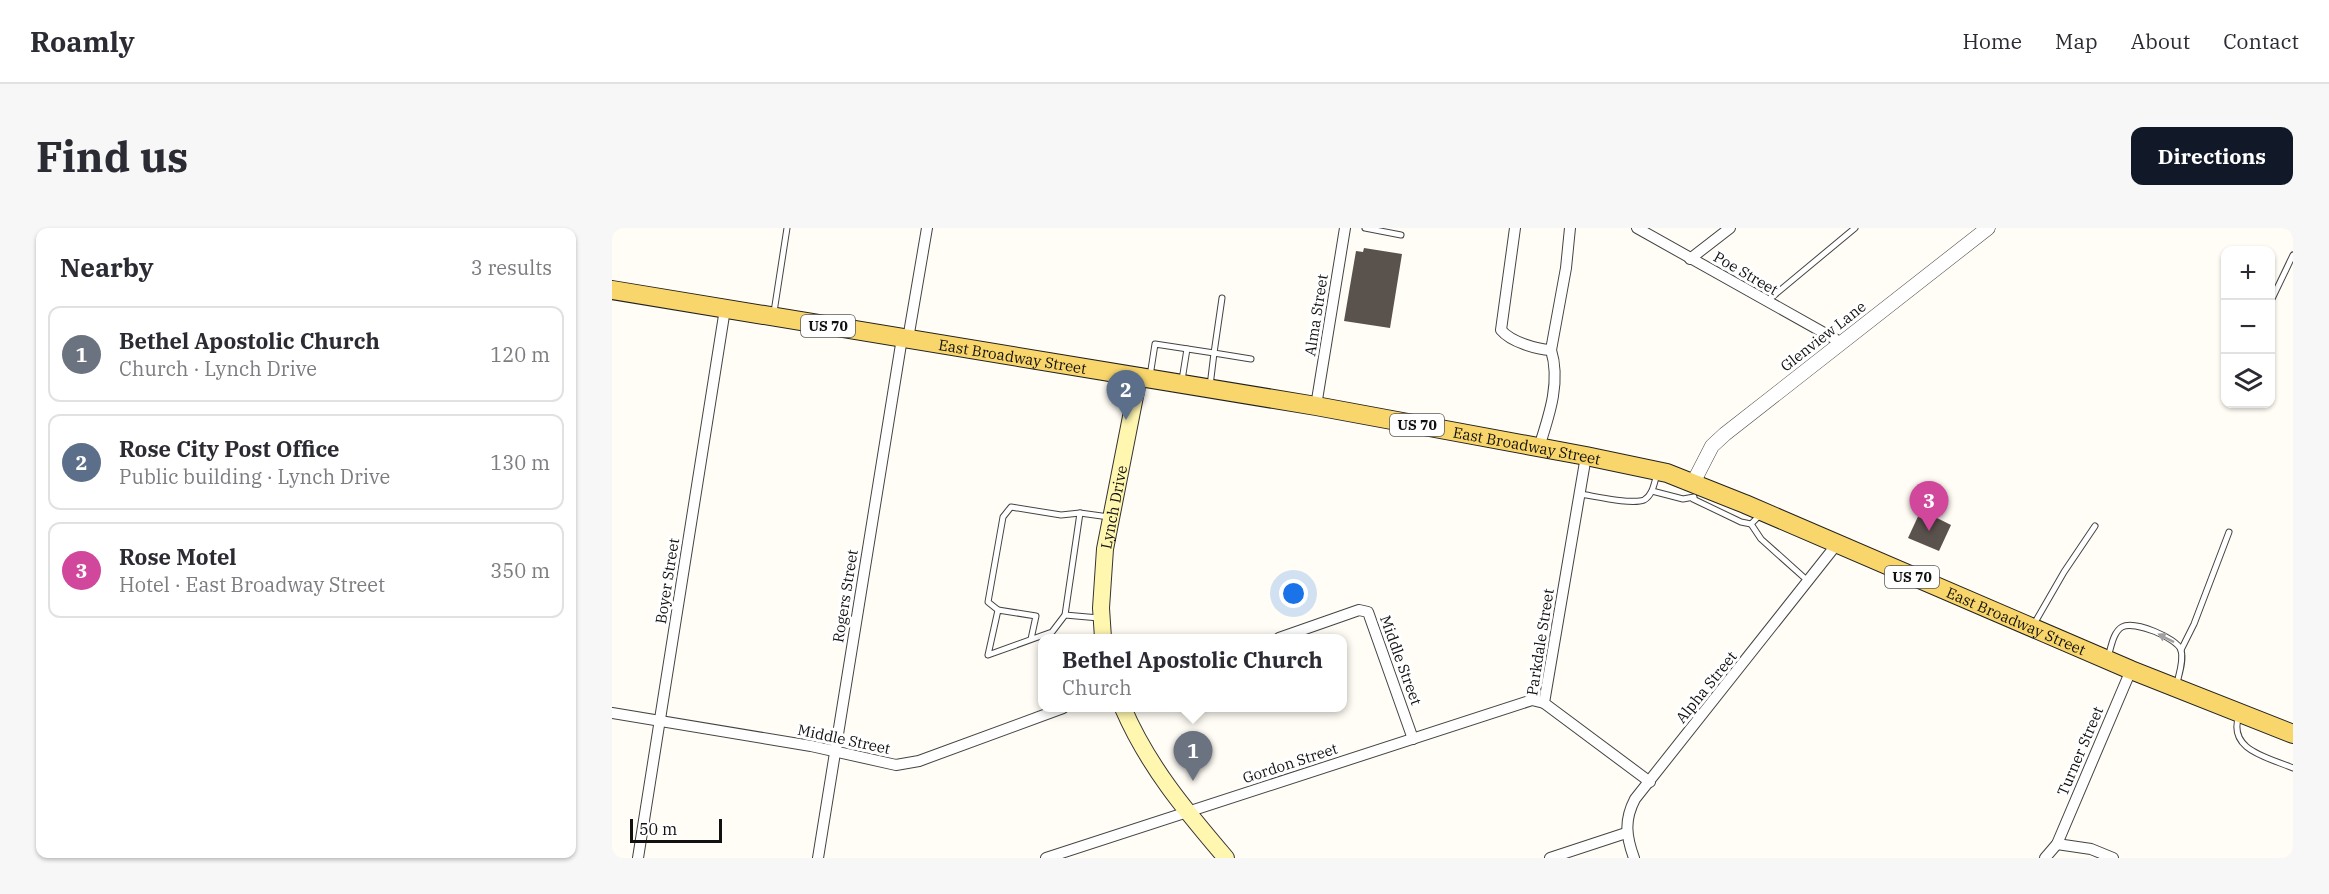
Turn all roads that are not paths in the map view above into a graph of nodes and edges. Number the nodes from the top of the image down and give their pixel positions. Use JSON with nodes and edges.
{"nodes":[{"id":1,"x":787,"y":228,"type":"edge"},
{"id":2,"x":927,"y":228,"type":"edge"},
{"id":3,"x":1345,"y":228,"type":"edge"},
{"id":4,"x":1365,"y":228,"type":"edge"},
{"id":5,"x":1515,"y":228,"type":"edge"},
{"id":6,"x":1570,"y":228,"type":"edge"},
{"id":7,"x":1637,"y":228,"type":"edge"},
{"id":8,"x":1730,"y":228,"type":"edge"},
{"id":9,"x":1855,"y":228,"type":"edge"},
{"id":10,"x":1988,"y":228,"type":"edge"},
{"id":11,"x":1401,"y":235,"type":"dead end"},
{"id":12,"x":2293,"y":255,"type":"edge"},
{"id":13,"x":1690,"y":259,"type":"junction"},
{"id":14,"x":612,"y":290,"type":"edge"},
{"id":15,"x":1222,"y":298,"type":"dead end"},
{"id":16,"x":2272,"y":300,"type":"edge"},
{"id":17,"x":1766,"y":302,"type":"junction"},
{"id":18,"x":725,"y":309,"type":"junction"},
{"id":19,"x":773,"y":317,"type":"junction"},
{"id":20,"x":905,"y":339,"type":"junction"},
{"id":21,"x":1842,"y":343,"type":"junction"},
{"id":22,"x":1187,"y":349,"type":"junction"},
{"id":23,"x":1551,"y":350,"type":"junction"},
{"id":24,"x":1214,"y":353,"type":"junction"},
{"id":25,"x":1251,"y":359,"type":"dead end"},
{"id":26,"x":1144,"y":377,"type":"junction"},
{"id":27,"x":1182,"y":383,"type":"junction"},
{"id":28,"x":1209,"y":388,"type":"junction"},
{"id":29,"x":1316,"y":406,"type":"junction"},
{"id":30,"x":1539,"y":447,"type":"junction"},
{"id":31,"x":1586,"y":456,"type":"junction"},
{"id":32,"x":1657,"y":471,"type":"junction"},
{"id":33,"x":1696,"y":490,"type":"junction"},
{"id":34,"x":1652,"y":491,"type":"junction"},
{"id":35,"x":1580,"y":494,"type":"junction"},
{"id":36,"x":1080,"y":513,"type":"junction"},
{"id":37,"x":1110,"y":517,"type":"junction"},
{"id":38,"x":1757,"y":517,"type":"junction"},
{"id":39,"x":2095,"y":526,"type":"dead end"},
{"id":40,"x":2229,"y":532,"type":"dead end"},
{"id":41,"x":1837,"y":544,"type":"junction"},
{"id":42,"x":1809,"y":582,"type":"junction"},
{"id":43,"x":998,"y":610,"type":"junction"},
{"id":44,"x":1065,"y":615,"type":"junction"},
{"id":45,"x":1101,"y":618,"type":"junction"},
{"id":46,"x":2031,"y":628,"type":"junction"},
{"id":47,"x":1046,"y":634,"type":"edge"},
{"id":48,"x":1103,"y":634,"type":"edge"},
{"id":49,"x":1293,"y":634,"type":"edge"},
{"id":50,"x":1038,"y":637,"type":"edge"},
{"id":51,"x":1031,"y":639,"type":"junction"},
{"id":52,"x":2181,"y":650,"type":"junction"},
{"id":53,"x":2106,"y":660,"type":"junction"},
{"id":54,"x":2131,"y":670,"type":"junction"},
{"id":55,"x":2176,"y":688,"type":"junction"},
{"id":56,"x":1544,"y":703,"type":"junction"},
{"id":57,"x":1052,"y":712,"type":"edge"},
{"id":58,"x":1125,"y":712,"type":"edge"},
{"id":59,"x":612,"y":713,"type":"edge"},
{"id":60,"x":2240,"y":713,"type":"junction"},
{"id":61,"x":659,"y":720,"type":"junction"},
{"id":62,"x":2293,"y":734,"type":"edge"},
{"id":63,"x":1413,"y":739,"type":"junction"},
{"id":64,"x":835,"y":751,"type":"junction"},
{"id":65,"x":2293,"y":768,"type":"edge"},
{"id":66,"x":1650,"y":782,"type":"junction"},
{"id":67,"x":1187,"y":812,"type":"junction"},
{"id":68,"x":1626,"y":833,"type":"junction"},
{"id":69,"x":2053,"y":853,"type":"edge"},
{"id":70,"x":638,"y":858,"type":"edge"},
{"id":71,"x":818,"y":858,"type":"edge"},
{"id":72,"x":1046,"y":858,"type":"edge"},
{"id":73,"x":1226,"y":858,"type":"edge"},
{"id":74,"x":1550,"y":858,"type":"edge"},
{"id":75,"x":1634,"y":858,"type":"edge"},
{"id":76,"x":2113,"y":858,"type":"edge"}],
"edges":[{"from":1,"to":19,"type":"lane"},
{"from":2,"to":20,"type":"street","name":"Rogers Street"},
{"from":3,"to":29,"type":"street","name":"Alma Street"},
{"from":4,"to":11,"type":"lane"},
{"from":5,"to":23,"type":"street"},
{"from":6,"to":23,"type":"street"},
{"from":7,"to":13,"type":"street","name":"Poe Street"},
{"from":8,"to":13,"type":"street"},
{"from":9,"to":17,"type":"lane"},
{"from":10,"to":21,"type":"street","name":"Glenview Lane"},
{"from":12,"to":16,"type":"lane"},
{"from":13,"to":17,"type":"street","name":"Poe Street"},
{"from":14,"to":18,"type":"main road","name":"East Broadway Street","number":"US 70"},
{"from":15,"to":24,"type":"lane"},
{"from":17,"to":21,"type":"street","name":"Poe Street"},
{"from":18,"to":19,"type":"main road","name":"East Broadway Street","number":"US 70"},
{"from":18,"to":61,"type":"street","name":"Boyer Street"},
{"from":19,"to":20,"type":"main road","name":"East Broadway Street","number":"US 70"},
{"from":20,"to":26,"type":"main road","name":"East Broadway Street","number":"US 70"},
{"from":20,"to":64,"type":"street","name":"Rogers Street"},
{"from":21,"to":33,"type":"street","name":"Glenview Lane"},
{"from":22,"to":24,"type":"lane"},
{"from":22,"to":26,"type":"lane"},
{"from":22,"to":27,"type":"lane"},
{"from":23,"to":30,"type":"street"},
{"from":24,"to":25,"type":"lane"},
{"from":24,"to":28,"type":"lane"},
{"from":26,"to":27,"type":"main road","name":"East Broadway Street","number":"US 70"},
{"from":26,"to":37,"type":"main road","name":"Lynch Drive"},
{"from":27,"to":28,"type":"main road","name":"East Broadway Street","number":"US 70"},
{"from":28,"to":29,"type":"main road","name":"East Broadway Street","number":"US 70"},
{"from":29,"to":30,"type":"main road","name":"East Broadway Street","number":"US 70"},
{"from":30,"to":31,"type":"main road","name":"East Broadway Street","number":"US 70"},
{"from":31,"to":32,"type":"main road","name":"East Broadway Street","number":"US 70"},
{"from":31,"to":35,"type":"street","name":"Parkdale Street"},
{"from":32,"to":33,"type":"main road","name":"East Broadway Street","number":"US 70"},
{"from":32,"to":34,"type":"lane"},
{"from":33,"to":34,"type":"lane"},
{"from":33,"to":38,"type":"main road","name":"East Broadway Street","number":"US 70"},
{"from":34,"to":35,"type":"lane"},
{"from":35,"to":56,"type":"street","name":"Parkdale Street"},
{"from":36,"to":37,"type":"lane"},
{"from":36,"to":43,"type":"lane"},
{"from":36,"to":44,"type":"lane"},
{"from":37,"to":45,"type":"main road","name":"Lynch Drive"},
{"from":38,"to":41,"type":"main road","name":"East Broadway Street","number":"US 70"},
{"from":38,"to":42,"type":"lane"},
{"from":39,"to":46,"type":"lane"},
{"from":40,"to":52,"type":"lane"},
{"from":41,"to":42,"type":"street","name":"Alpha Street"},
{"from":41,"to":46,"type":"main road","name":"East Broadway Street","number":"US 70"},
{"from":42,"to":66,"type":"street","name":"Alpha Street"},
{"from":43,"to":51,"type":"lane"},
{"from":43,"to":51,"type":"lane"},
{"from":44,"to":45,"type":"lane"},
{"from":44,"to":47,"type":"lane"},
{"from":45,"to":48,"type":"main road","name":"Lynch Drive"},
{"from":46,"to":53,"type":"main road","name":"East Broadway Street","number":"US 70"},
{"from":49,"to":63,"type":"street","name":"Middle Street"},
{"from":50,"to":51,"type":"lane"},
{"from":52,"to":53,"type":"lane","one_way":true},
{"from":52,"to":55,"type":"lane"},
{"from":53,"to":54,"type":"main road","name":"East Broadway Street","number":"US 70"},
{"from":54,"to":55,"type":"main road","name":"East Broadway Street","number":"US 70"},
{"from":54,"to":69,"type":"street","name":"Turner Street"},
{"from":55,"to":60,"type":"main road","name":"East Broadway Street","number":"US 70"},
{"from":56,"to":63,"type":"street","name":"Gordon Street"},
{"from":56,"to":66,"type":"street","name":"Parkdale Street"},
{"from":57,"to":64,"type":"street","name":"Middle Street"},
{"from":58,"to":67,"type":"main road"},
{"from":59,"to":61,"type":"street","name":"Middle Street"},
{"from":60,"to":62,"type":"main road","name":"East Broadway Street","number":"US 70"},
{"from":60,"to":65,"type":"lane"},
{"from":61,"to":64,"type":"street","name":"Middle Street"},
{"from":61,"to":70,"type":"street","name":"Boyer Street"},
{"from":63,"to":67,"type":"street","name":"Gordon Street"},
{"from":64,"to":71,"type":"street","name":"Rogers Street"},
{"from":66,"to":68,"type":"street","name":"Alpha Street"},
{"from":67,"to":72,"type":"street","name":"Gordon Street"},
{"from":67,"to":73,"type":"main road"},
{"from":68,"to":74,"type":"street"},
{"from":68,"to":75,"type":"street"},
{"from":69,"to":76,"type":"street"}]}
